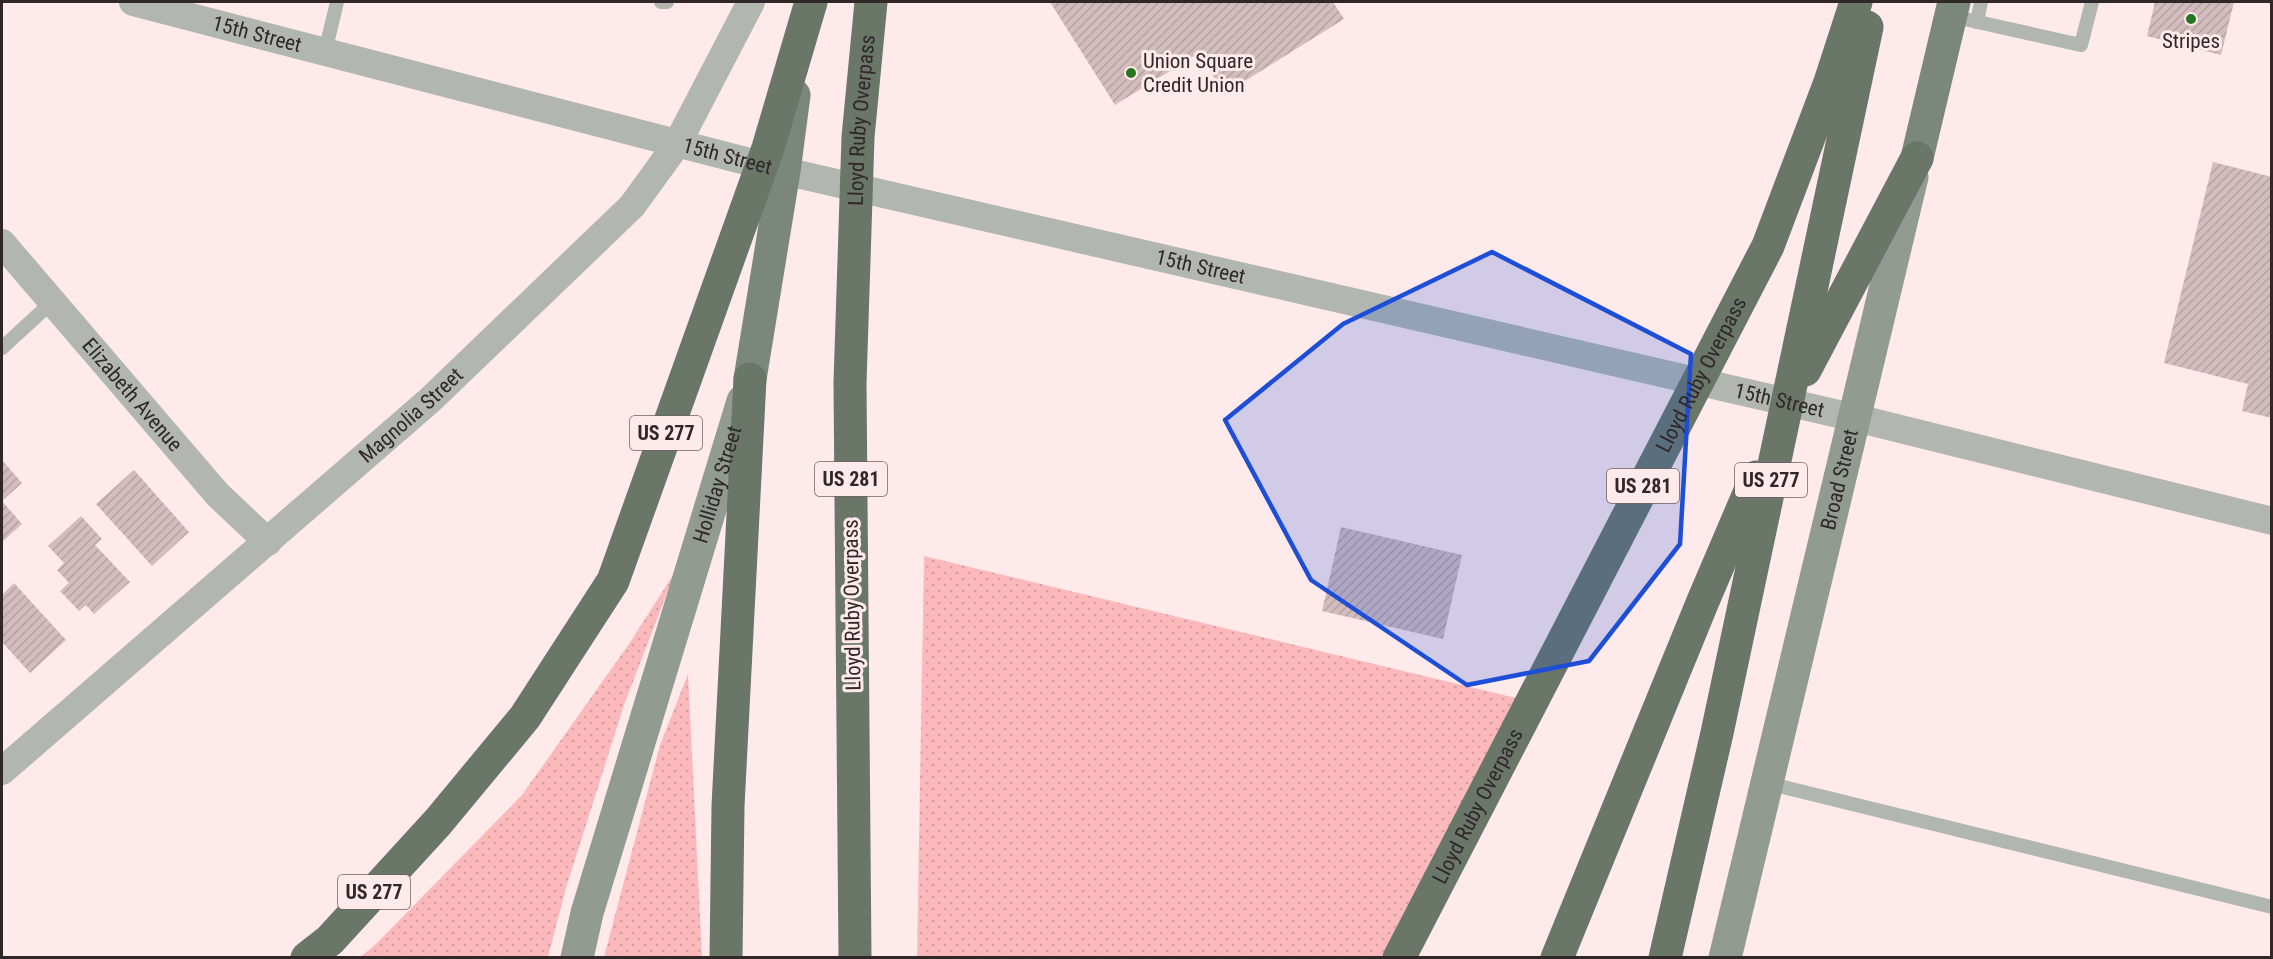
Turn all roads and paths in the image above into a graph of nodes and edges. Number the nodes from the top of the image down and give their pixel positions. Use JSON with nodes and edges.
{"nodes":[{"id":1,"x":133,"y":2,"type":"edge"},
{"id":2,"x":337,"y":2,"type":"edge"},
{"id":3,"x":661,"y":2,"type":"edge"},
{"id":4,"x":667,"y":2,"type":"edge"},
{"id":5,"x":751,"y":2,"type":"edge"},
{"id":6,"x":806,"y":2,"type":"edge"},
{"id":7,"x":811,"y":2,"type":"edge"},
{"id":8,"x":871,"y":2,"type":"edge"},
{"id":9,"x":1856,"y":2,"type":"edge"},
{"id":10,"x":1872,"y":2,"type":"edge"},
{"id":11,"x":1981,"y":2,"type":"edge"},
{"id":12,"x":2091,"y":2,"type":"edge"},
{"id":13,"x":1960,"y":13,"type":"edge"},
{"id":14,"x":325,"y":52,"type":"junction"},
{"id":15,"x":677,"y":144,"type":"junction"},
{"id":16,"x":1917,"y":158,"type":"junction"},
{"id":17,"x":784,"y":171,"type":"junction"},
{"id":18,"x":2,"y":243,"type":"edge"},
{"id":19,"x":52,"y":302,"type":"junction"},
{"id":20,"x":2,"y":348,"type":"edge"},
{"id":21,"x":750,"y":379,"type":"junction"},
{"id":22,"x":1788,"y":404,"type":"junction"},
{"id":23,"x":1856,"y":418,"type":"junction"},
{"id":24,"x":2271,"y":521,"type":"edge"},
{"id":25,"x":268,"y":542,"type":"junction"},
{"id":26,"x":2,"y":771,"type":"edge"},
{"id":27,"x":1767,"y":783,"type":"junction"},
{"id":28,"x":2271,"y":907,"type":"edge"},
{"id":29,"x":306,"y":957,"type":"edge"},
{"id":30,"x":577,"y":957,"type":"edge"},
{"id":31,"x":726,"y":957,"type":"edge"},
{"id":32,"x":855,"y":957,"type":"edge"},
{"id":33,"x":1399,"y":957,"type":"edge"},
{"id":34,"x":1557,"y":957,"type":"edge"},
{"id":35,"x":1665,"y":957,"type":"edge"},
{"id":36,"x":1725,"y":957,"type":"edge"}],
"edges":[{"from":1,"to":14,"type":"street","name":"15th Street"},
{"from":2,"to":14,"type":"lane"},
{"from":3,"to":4,"type":"lane"},
{"from":5,"to":15,"type":"street","name":"Magnolia Street"},
{"from":6,"to":17,"type":"main road","name":"Holliday Street"},
{"from":7,"to":29,"type":"highway","number":"US 277"},
{"from":8,"to":32,"type":"highway","name":"Lloyd Ruby Overpass","number":"US 281"},
{"from":9,"to":33,"type":"highway","name":"Lloyd Ruby Overpass","number":"US 281"},
{"from":10,"to":35,"type":"highway","number":"US 277"},
{"from":11,"to":13,"type":"lane"},
{"from":12,"to":13,"type":"lane"},
{"from":13,"to":16,"type":"main road","name":"Broad Street"},
{"from":14,"to":15,"type":"street","name":"15th Street"},
{"from":15,"to":17,"type":"street","name":"15th Street"},
{"from":15,"to":25,"type":"street","name":"Magnolia Street"},
{"from":16,"to":22,"type":"highway"},
{"from":16,"to":23,"type":"main road","name":"Broad Street"},
{"from":17,"to":21,"type":"main road","name":"Holliday Street"},
{"from":17,"to":22,"type":"street","name":"15th Street"},
{"from":18,"to":19,"type":"street","name":"Elizabeth Avenue"},
{"from":19,"to":20,"type":"lane"},
{"from":19,"to":25,"type":"street","name":"Elizabeth Avenue"},
{"from":21,"to":30,"type":"main road","name":"Holliday Street"},
{"from":21,"to":31,"type":"highway"},
{"from":22,"to":23,"type":"street","name":"15th Street"},
{"from":22,"to":34,"type":"highway"},
{"from":23,"to":24,"type":"street","name":"15th Street"},
{"from":23,"to":27,"type":"main road","name":"Broad Street"},
{"from":25,"to":26,"type":"street","name":"Magnolia Street"},
{"from":27,"to":28,"type":"lane"},
{"from":27,"to":36,"type":"main road","name":"Broad Street"}]}
